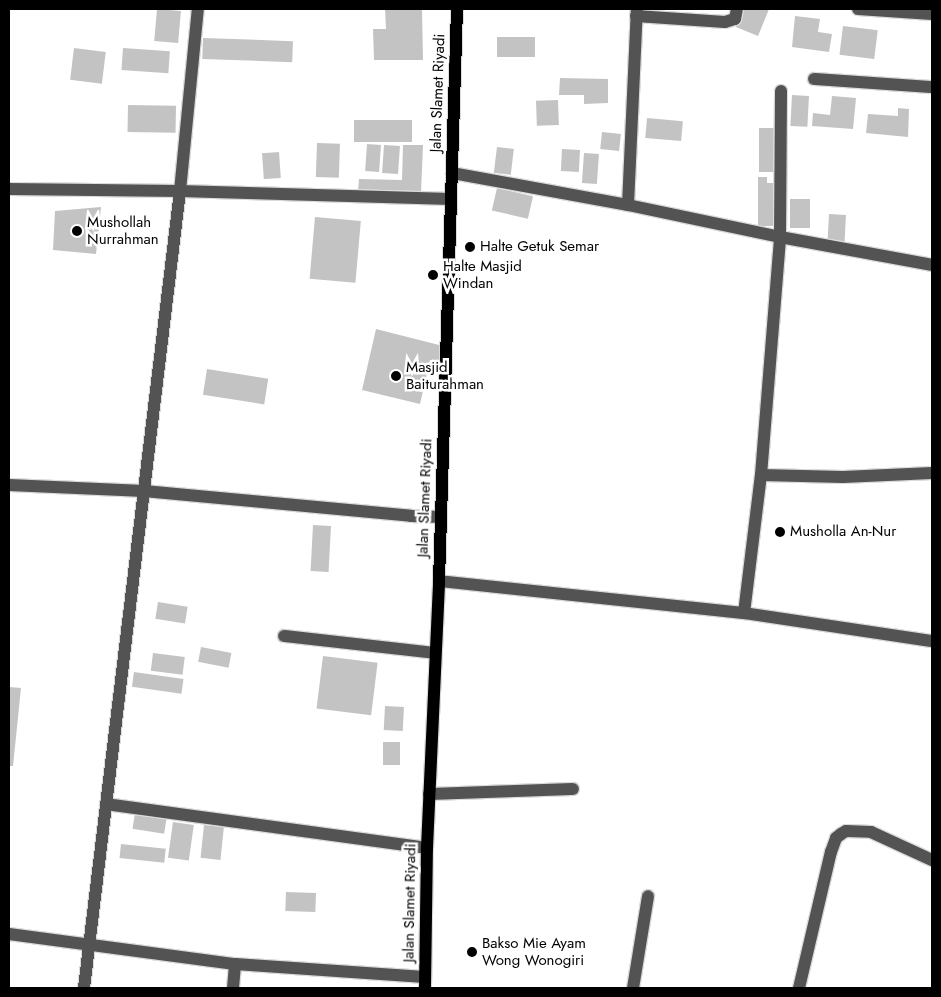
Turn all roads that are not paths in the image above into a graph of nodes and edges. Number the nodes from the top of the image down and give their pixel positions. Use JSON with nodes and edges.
{"nodes":[{"id":1,"x":198,"y":9,"type":"edge"},
{"id":2,"x":457,"y":9,"type":"edge"},
{"id":3,"x":737,"y":9,"type":"edge"},
{"id":4,"x":858,"y":9,"type":"edge"},
{"id":5,"x":637,"y":12,"type":"edge"},
{"id":6,"x":932,"y":14,"type":"edge"},
{"id":7,"x":814,"y":79,"type":"dead end"},
{"id":8,"x":932,"y":87,"type":"edge"},
{"id":9,"x":781,"y":91,"type":"dead end"},
{"id":10,"x":452,"y":174,"type":"junction"},
{"id":11,"x":9,"y":189,"type":"edge"},
{"id":12,"x":180,"y":191,"type":"junction"},
{"id":13,"x":451,"y":199,"type":"junction"},
{"id":14,"x":628,"y":205,"type":"junction"},
{"id":15,"x":780,"y":237,"type":"junction"},
{"id":16,"x":932,"y":265,"type":"edge"},
{"id":17,"x":932,"y":473,"type":"edge"},
{"id":18,"x":761,"y":475,"type":"junction"},
{"id":19,"x":9,"y":485,"type":"edge"},
{"id":20,"x":144,"y":491,"type":"junction"},
{"id":21,"x":440,"y":516,"type":"junction"},
{"id":22,"x":439,"y":582,"type":"junction"},
{"id":23,"x":744,"y":613,"type":"junction"},
{"id":24,"x":284,"y":636,"type":"dead end"},
{"id":25,"x":932,"y":641,"type":"edge"},
{"id":26,"x":435,"y":653,"type":"junction"},
{"id":27,"x":573,"y":789,"type":"dead end"},
{"id":28,"x":429,"y":794,"type":"junction"},
{"id":29,"x":106,"y":804,"type":"junction"},
{"id":30,"x":427,"y":848,"type":"junction"},
{"id":31,"x":932,"y":860,"type":"edge"},
{"id":32,"x":648,"y":896,"type":"dead end"},
{"id":33,"x":9,"y":934,"type":"edge"},
{"id":34,"x":87,"y":943,"type":"junction"},
{"id":35,"x":236,"y":964,"type":"junction"},
{"id":36,"x":425,"y":982,"type":"edge"},
{"id":37,"x":84,"y":988,"type":"edge"},
{"id":38,"x":233,"y":988,"type":"edge"},
{"id":39,"x":633,"y":988,"type":"edge"},
{"id":40,"x":799,"y":988,"type":"edge"}],
"edges":[{"from":1,"to":12,"type":"street"},
{"from":2,"to":10,"type":"main road","name":"Jalan Slamet Riyadi"},
{"from":3,"to":5,"type":"street"},
{"from":4,"to":6,"type":"street"},
{"from":5,"to":14,"type":"street"},
{"from":7,"to":8,"type":"street"},
{"from":9,"to":15,"type":"street"},
{"from":10,"to":13,"type":"main road","name":"Jalan Slamet Riyadi"},
{"from":10,"to":14,"type":"street"},
{"from":11,"to":12,"type":"street"},
{"from":12,"to":13,"type":"street"},
{"from":12,"to":20,"type":"street"},
{"from":13,"to":21,"type":"main road","name":"Jalan Slamet Riyadi"},
{"from":14,"to":15,"type":"street"},
{"from":15,"to":16,"type":"street"},
{"from":15,"to":18,"type":"street"},
{"from":17,"to":18,"type":"street"},
{"from":18,"to":23,"type":"street"},
{"from":19,"to":20,"type":"street"},
{"from":20,"to":21,"type":"street"},
{"from":20,"to":29,"type":"street"},
{"from":21,"to":22,"type":"main road","name":"Jalan Slamet Riyadi"},
{"from":22,"to":23,"type":"street"},
{"from":22,"to":26,"type":"main road","name":"Jalan Slamet Riyadi"},
{"from":23,"to":25,"type":"street"},
{"from":24,"to":26,"type":"street"},
{"from":26,"to":28,"type":"main road","name":"Jalan Slamet Riyadi"},
{"from":27,"to":28,"type":"street"},
{"from":28,"to":30,"type":"main road","name":"Jalan Slamet Riyadi"},
{"from":29,"to":30,"type":"street"},
{"from":29,"to":34,"type":"street"},
{"from":30,"to":36,"type":"main road","name":"Jalan Slamet Riyadi"},
{"from":31,"to":40,"type":"street"},
{"from":32,"to":39,"type":"street"},
{"from":33,"to":34,"type":"street"},
{"from":34,"to":35,"type":"street"},
{"from":34,"to":37,"type":"street"},
{"from":35,"to":36,"type":"street"},
{"from":35,"to":38,"type":"street"}]}
